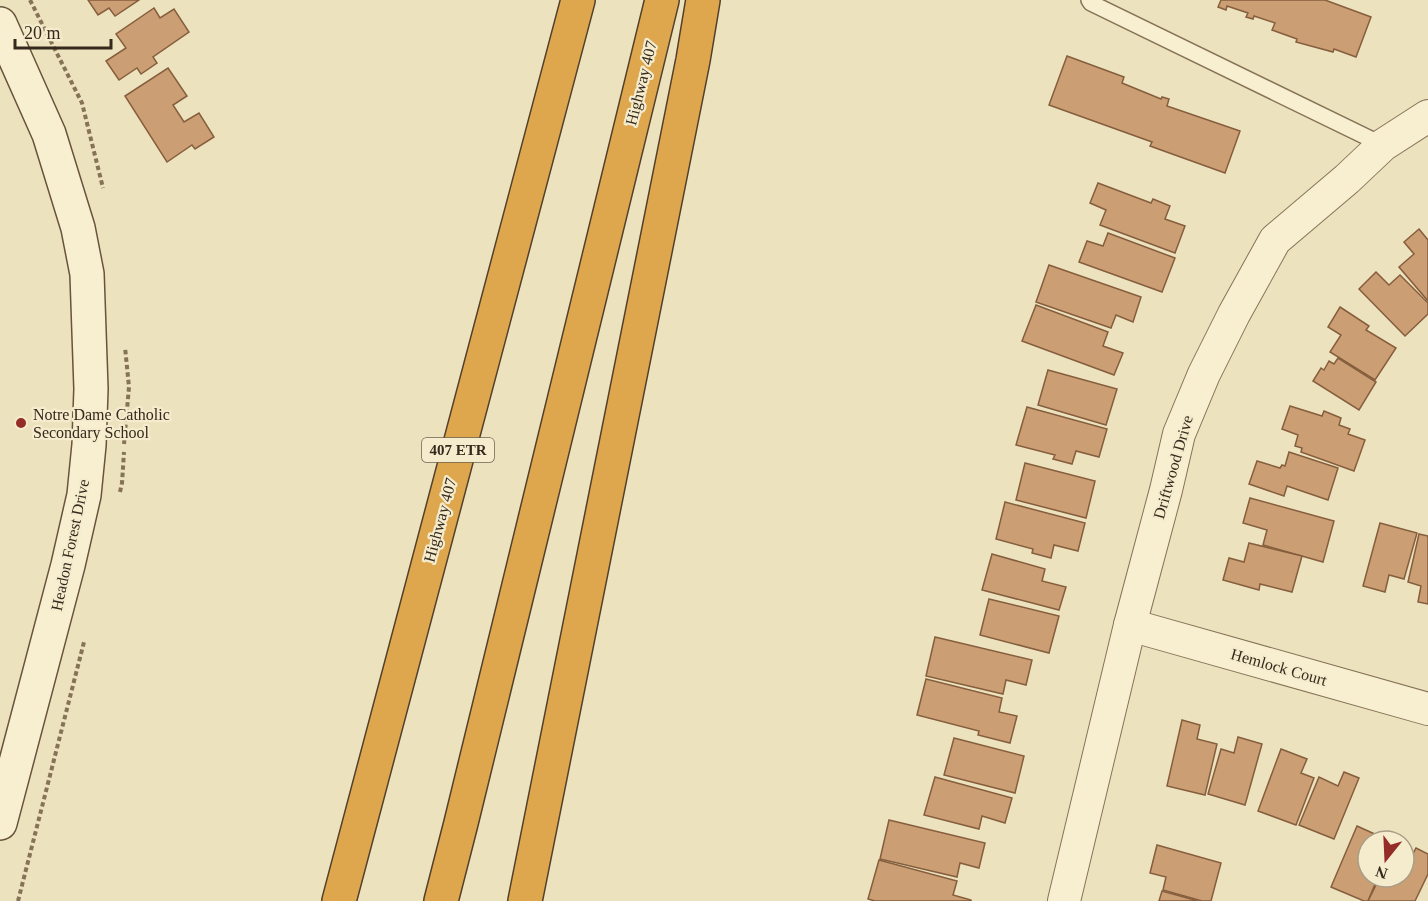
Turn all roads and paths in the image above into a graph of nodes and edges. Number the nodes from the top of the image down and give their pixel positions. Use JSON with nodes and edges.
{"nodes":[{"id":1,"x":578,"y":0,"type":"edge"},
{"id":2,"x":662,"y":0,"type":"edge"},
{"id":3,"x":703,"y":0,"type":"edge"},
{"id":4,"x":1089,"y":0,"type":"edge"},
{"id":5,"x":0,"y":24,"type":"edge"},
{"id":6,"x":1428,"y":116,"type":"edge"},
{"id":7,"x":1383,"y":145,"type":"junction"},
{"id":8,"x":1130,"y":625,"type":"junction"},
{"id":9,"x":1428,"y":709,"type":"edge"},
{"id":10,"x":0,"y":823,"type":"edge"},
{"id":11,"x":339,"y":901,"type":"edge"},
{"id":12,"x":441,"y":901,"type":"edge"},
{"id":13,"x":525,"y":901,"type":"edge"},
{"id":14,"x":1064,"y":901,"type":"edge"}],
"edges":[{"from":1,"to":11,"type":"highway","name":"Highway 407","number":"407 ETR"},
{"from":2,"to":12,"type":"highway","name":"Highway 407"},
{"from":3,"to":13,"type":"highway"},
{"from":4,"to":7,"type":"lane"},
{"from":5,"to":10,"type":"street","name":"Headon Forest Drive"},
{"from":6,"to":7,"type":"street","name":"Driftwood Drive"},
{"from":7,"to":8,"type":"street","name":"Driftwood Drive"},
{"from":8,"to":9,"type":"street","name":"Hemlock Court"},
{"from":8,"to":14,"type":"street","name":"Driftwood Drive"}]}
